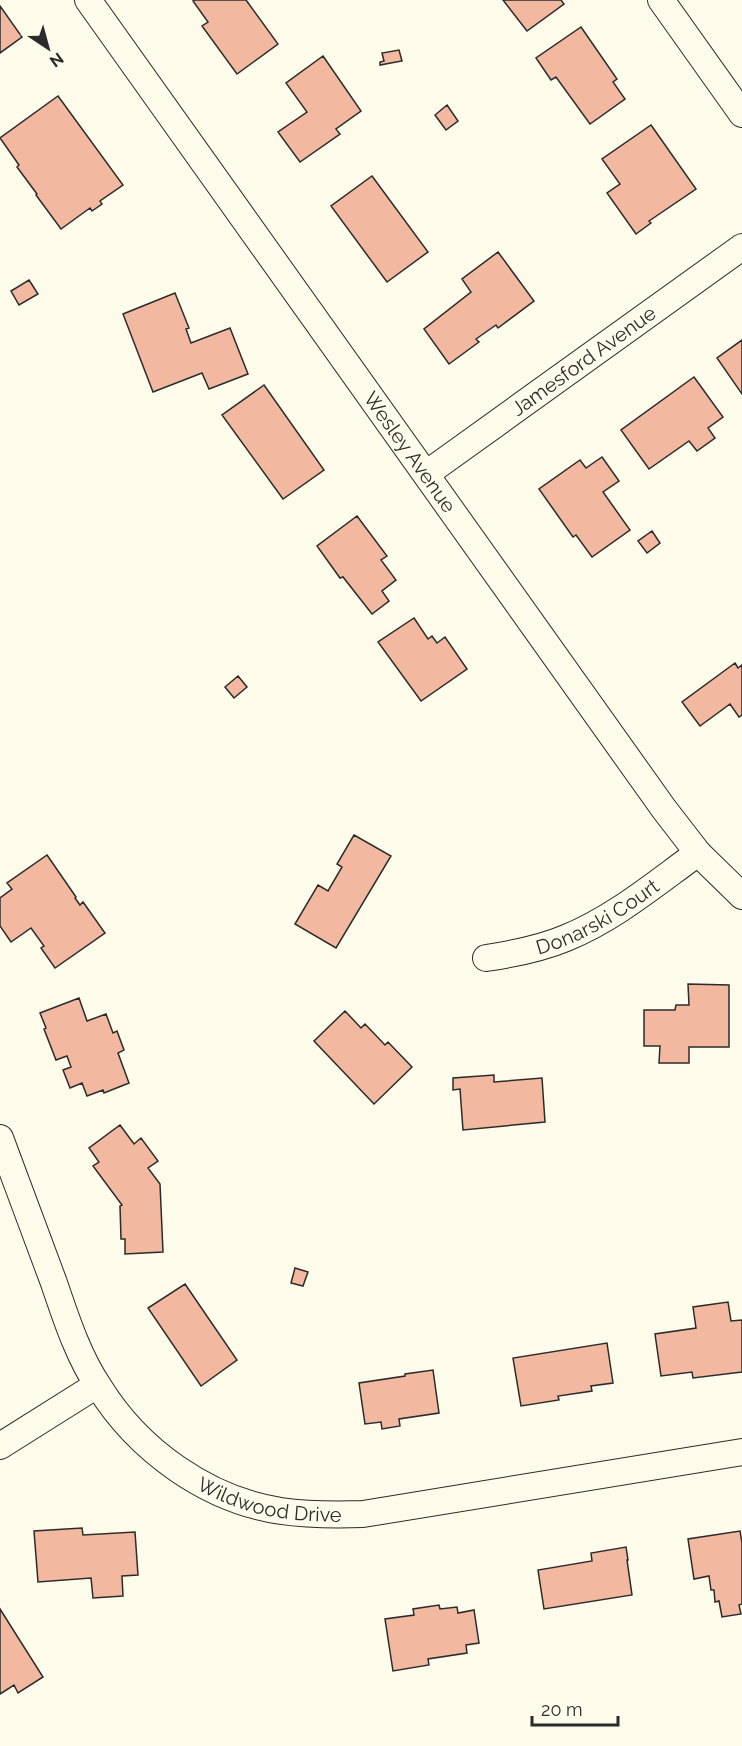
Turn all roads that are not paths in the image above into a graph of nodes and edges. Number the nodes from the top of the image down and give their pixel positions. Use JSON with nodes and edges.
{"nodes":[{"id":1,"x":88,"y":0,"type":"edge"},
{"id":2,"x":661,"y":0,"type":"edge"},
{"id":3,"x":742,"y":114,"type":"edge"},
{"id":4,"x":742,"y":248,"type":"edge"},
{"id":5,"x":426,"y":474,"type":"junction"},
{"id":6,"x":698,"y":853,"type":"junction"},
{"id":7,"x":742,"y":896,"type":"edge"},
{"id":8,"x":486,"y":958,"type":"dead end"},
{"id":9,"x":0,"y":1138,"type":"edge"},
{"id":10,"x":97,"y":1385,"type":"junction"},
{"id":11,"x":0,"y":1446,"type":"edge"},
{"id":12,"x":742,"y":1452,"type":"edge"}],
"edges":[{"from":1,"to":5,"type":"street","name":"Wesley Avenue"},
{"from":2,"to":3,"type":"street"},
{"from":4,"to":5,"type":"street","name":"Jamesford Avenue"},
{"from":5,"to":6,"type":"street","name":"Wesley Avenue"},
{"from":6,"to":7,"type":"street","name":"Wesley Avenue"},
{"from":6,"to":8,"type":"street","name":"Donarski Court"},
{"from":9,"to":10,"type":"street","name":"Wildwood Drive"},
{"from":10,"to":11,"type":"street"},
{"from":10,"to":12,"type":"street","name":"Wildwood Drive"}]}
